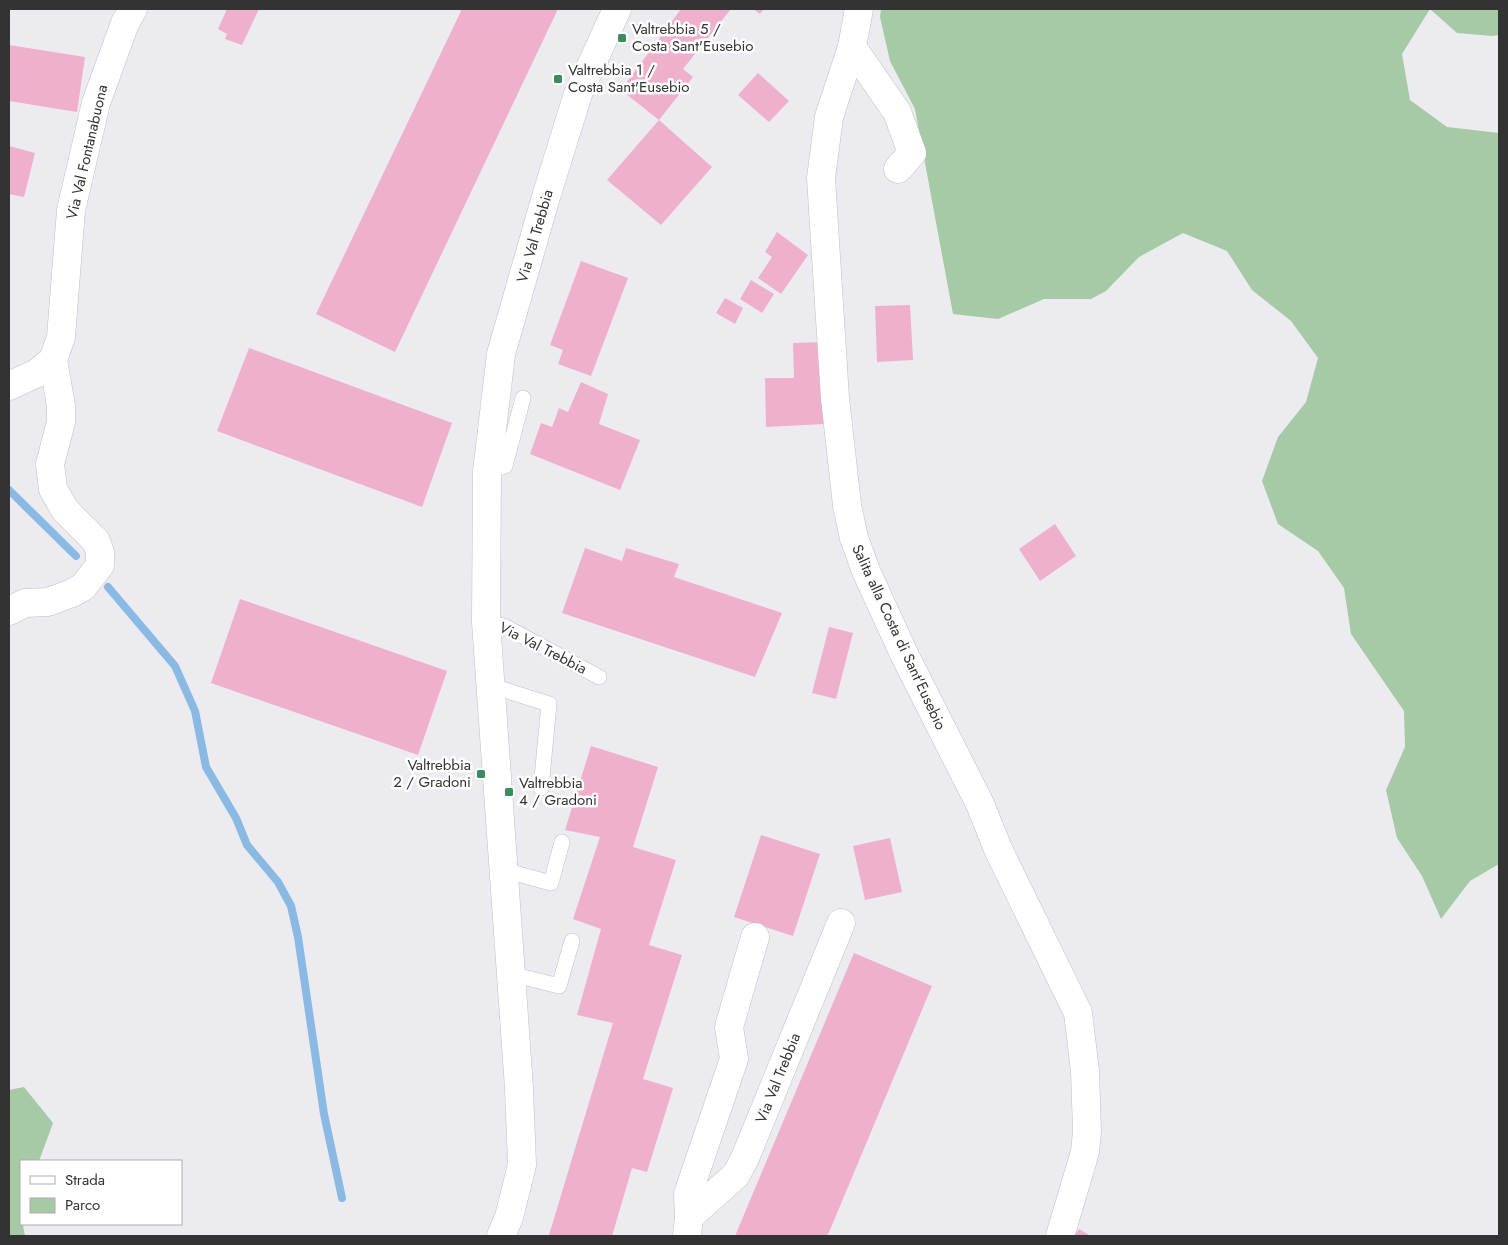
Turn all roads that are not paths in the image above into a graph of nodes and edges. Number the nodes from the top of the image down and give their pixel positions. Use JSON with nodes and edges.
{"nodes":[{"id":1,"x":133,"y":9,"type":"edge"},
{"id":2,"x":617,"y":9,"type":"edge"},
{"id":3,"x":859,"y":9,"type":"edge"},
{"id":4,"x":852,"y":47,"type":"junction"},
{"id":5,"x":898,"y":169,"type":"dead end"},
{"id":6,"x":53,"y":360,"type":"junction"},
{"id":7,"x":9,"y":386,"type":"edge"},
{"id":8,"x":524,"y":398,"type":"dead end"},
{"id":9,"x":487,"y":472,"type":"junction"},
{"id":10,"x":9,"y":611,"type":"edge"},
{"id":11,"x":486,"y":622,"type":"junction"},
{"id":12,"x":599,"y":676,"type":"dead end"},
{"id":13,"x":490,"y":684,"type":"junction"},
{"id":14,"x":541,"y":788,"type":"dead end"},
{"id":15,"x":562,"y":842,"type":"dead end"},
{"id":16,"x":503,"y":870,"type":"junction"},
{"id":17,"x":841,"y":923,"type":"dead end"},
{"id":18,"x":755,"y":937,"type":"dead end"},
{"id":19,"x":572,"y":941,"type":"dead end"},
{"id":20,"x":511,"y":974,"type":"junction"},
{"id":21,"x":688,"y":1226,"type":"edge"},
{"id":22,"x":501,"y":1236,"type":"edge"},
{"id":23,"x":1060,"y":1236,"type":"edge"}],
"edges":[{"from":1,"to":6,"type":"street","name":"Via Val Fontanabuona"},
{"from":2,"to":9,"type":"street","name":"Via Val Trebbia"},
{"from":3,"to":4,"type":"street","name":"Salita alla Costa di Sant'Eusebio"},
{"from":4,"to":5,"type":"street"},
{"from":4,"to":23,"type":"street","name":"Salita alla Costa di Sant'Eusebio"},
{"from":6,"to":7,"type":"street"},
{"from":6,"to":10,"type":"street","name":"Via Val Fontanabuona"},
{"from":8,"to":9,"type":"lane"},
{"from":9,"to":11,"type":"street","name":"Via Val Trebbia"},
{"from":11,"to":12,"type":"lane","name":"Via Val Trebbia"},
{"from":11,"to":13,"type":"street","name":"Via Val Trebbia"},
{"from":13,"to":14,"type":"lane"},
{"from":13,"to":16,"type":"street","name":"Via Val Trebbia"},
{"from":15,"to":16,"type":"lane"},
{"from":16,"to":20,"type":"street","name":"Via Val Trebbia"},
{"from":17,"to":21,"type":"street","name":"Via Val Trebbia"},
{"from":18,"to":21,"type":"street","name":"Via Val Trebbia"},
{"from":19,"to":20,"type":"lane"},
{"from":20,"to":22,"type":"street","name":"Via Val Trebbia"}]}
